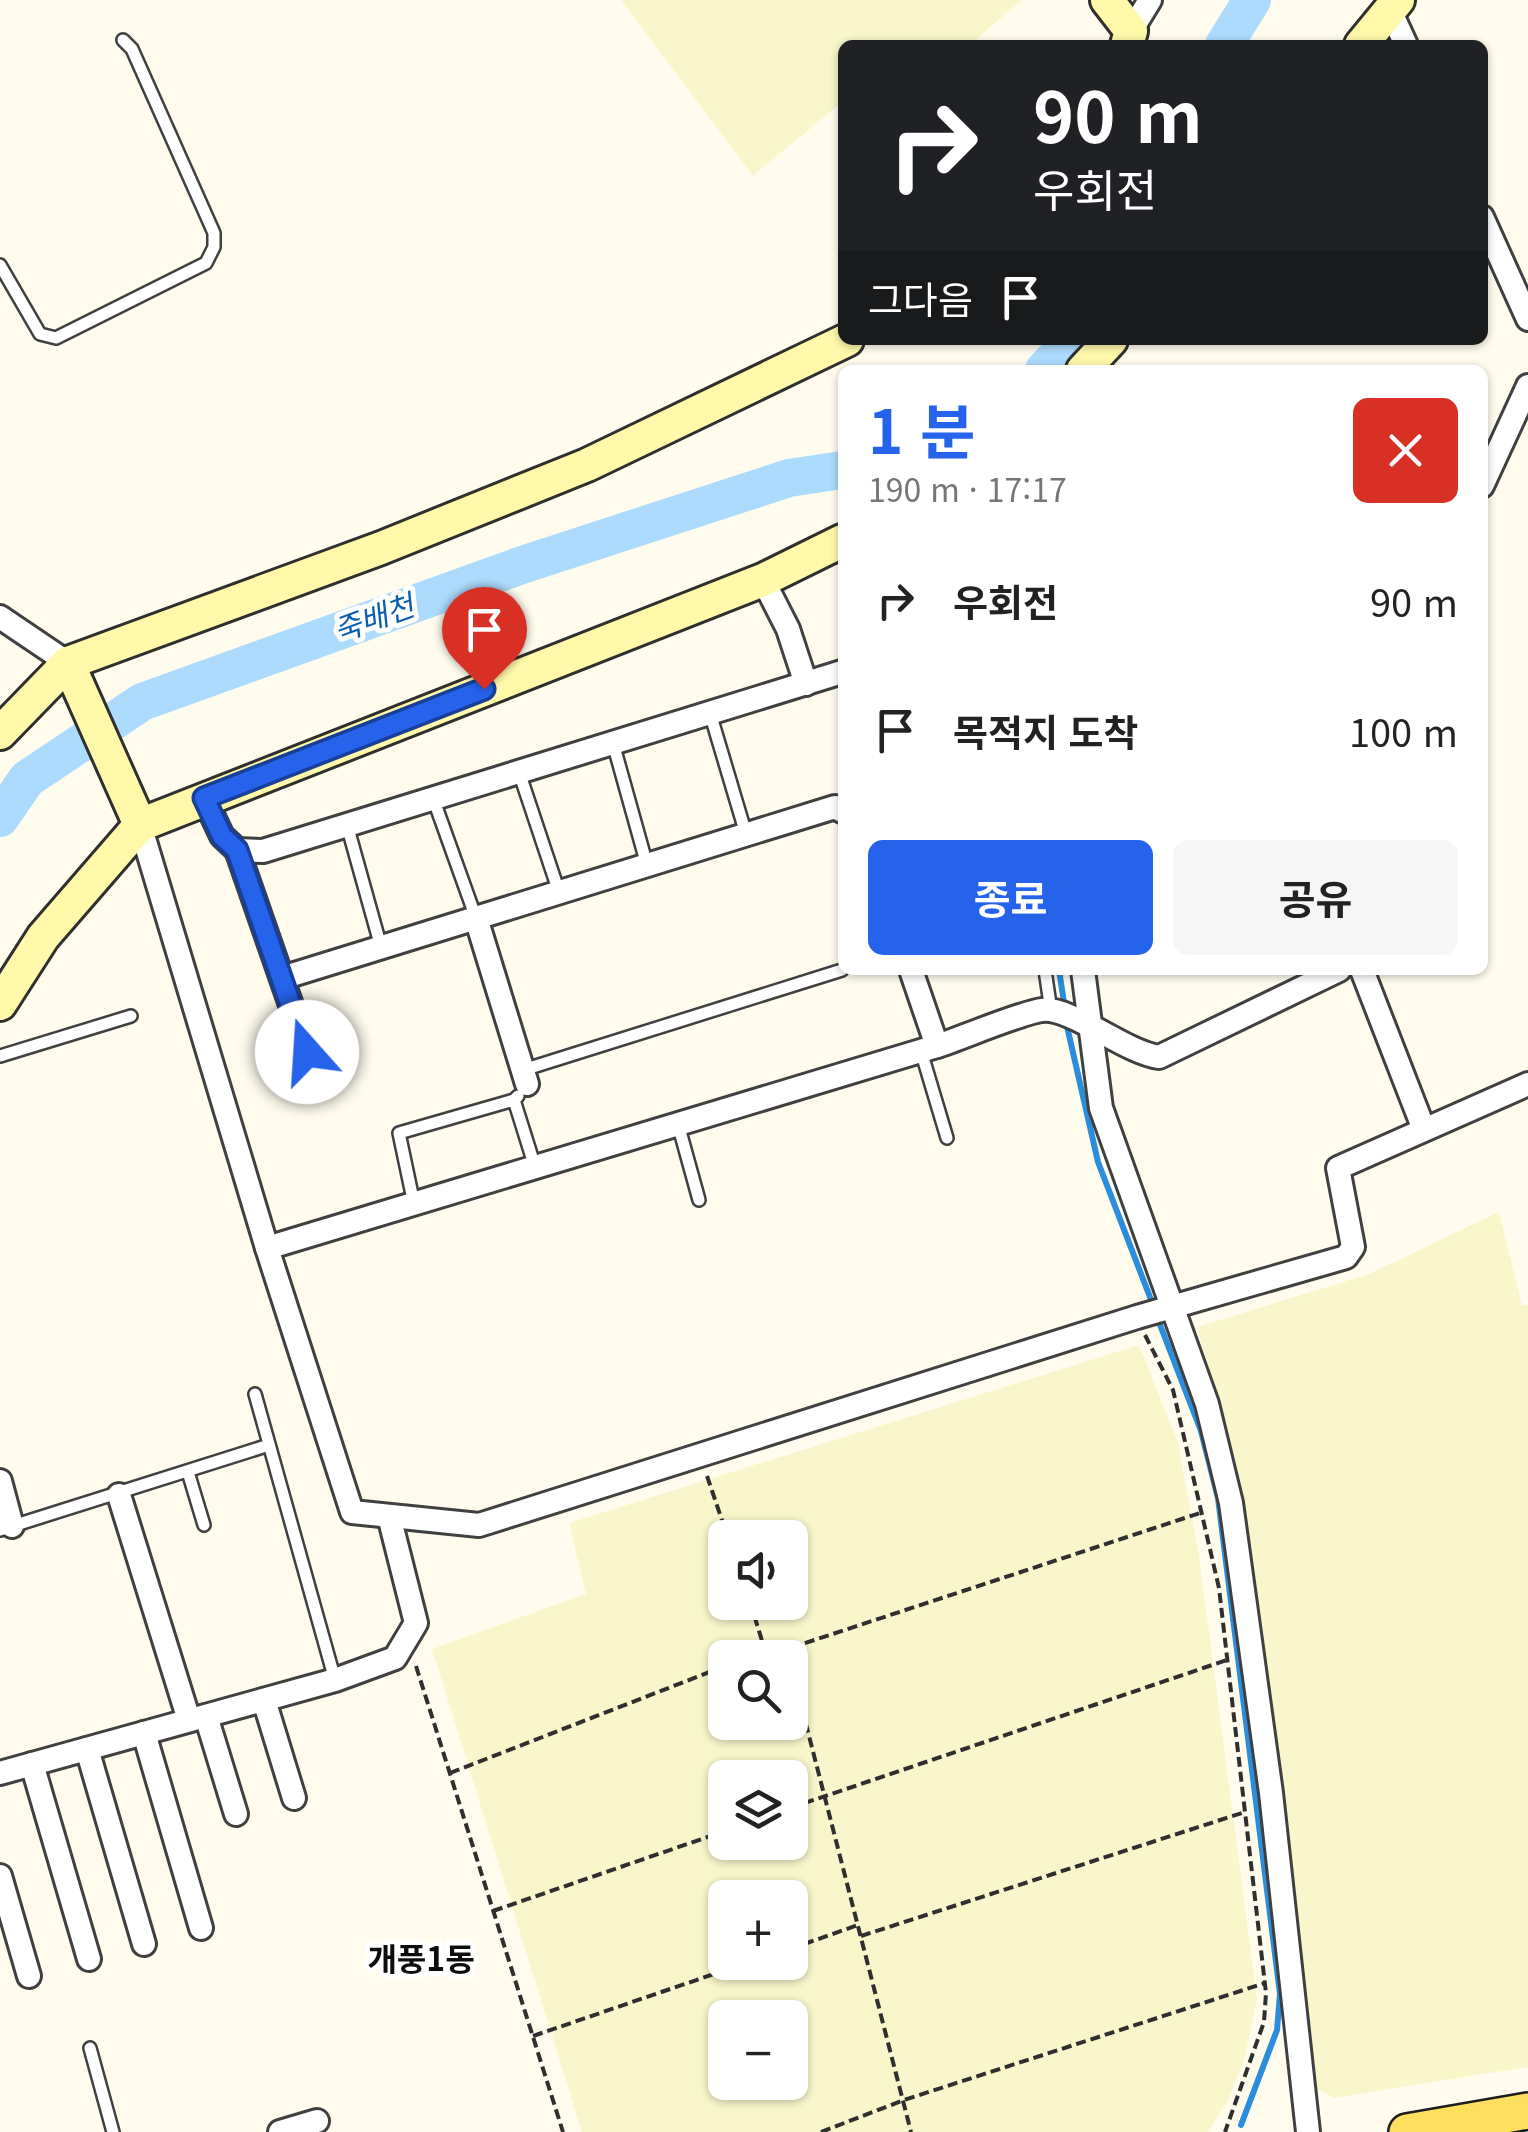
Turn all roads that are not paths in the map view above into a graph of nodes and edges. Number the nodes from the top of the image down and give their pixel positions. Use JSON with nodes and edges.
{"nodes":[{"id":1,"x":1150,"y":0,"type":"edge"},
{"id":2,"x":1394,"y":5,"type":"edge"},
{"id":3,"x":1119,"y":16,"type":"edge"},
{"id":4,"x":123,"y":40,"type":"dead end"},
{"id":5,"x":1365,"y":40,"type":"edge"},
{"id":6,"x":1404,"y":40,"type":"edge"},
{"id":7,"x":1488,"y":230,"type":"edge"},
{"id":8,"x":0,"y":265,"type":"edge"},
{"id":9,"x":1528,"y":319,"type":"edge"},
{"id":10,"x":838,"y":344,"type":"edge"},
{"id":11,"x":1106,"y":345,"type":"edge"},
{"id":12,"x":1088,"y":365,"type":"edge"},
{"id":13,"x":1528,"y":386,"type":"edge"},
{"id":14,"x":1488,"y":473,"type":"edge"},
{"id":15,"x":838,"y":543,"type":"edge"},
{"id":16,"x":763,"y":580,"type":"junction"},
{"id":17,"x":0,"y":617,"type":"edge"},
{"id":18,"x":68,"y":663,"type":"junction"},
{"id":19,"x":838,"y":673,"type":"edge"},
{"id":20,"x":806,"y":684,"type":"junction"},
{"id":21,"x":710,"y":713,"type":"junction"},
{"id":22,"x":0,"y":733,"type":"edge"},
{"id":23,"x":613,"y":743,"type":"junction"},
{"id":24,"x":519,"y":772,"type":"junction"},
{"id":25,"x":204,"y":798,"type":"junction"},
{"id":26,"x":433,"y":798,"type":"junction"},
{"id":27,"x":838,"y":809,"type":"edge"},
{"id":28,"x":140,"y":825,"type":"junction"},
{"id":29,"x":346,"y":825,"type":"junction"},
{"id":30,"x":746,"y":834,"type":"junction"},
{"id":31,"x":237,"y":850,"type":"junction"},
{"id":32,"x":647,"y":865,"type":"junction"},
{"id":33,"x":559,"y":892,"type":"junction"},
{"id":34,"x":476,"y":918,"type":"junction"},
{"id":35,"x":381,"y":947,"type":"junction"},
{"id":36,"x":838,"y":971,"type":"edge"},
{"id":37,"x":912,"y":975,"type":"edge"},
{"id":38,"x":1046,"y":975,"type":"edge"},
{"id":39,"x":1083,"y":975,"type":"edge"},
{"id":40,"x":1328,"y":975,"type":"edge"},
{"id":41,"x":1364,"y":975,"type":"edge"},
{"id":42,"x":282,"y":978,"type":"junction"},
{"id":43,"x":0,"y":1004,"type":"edge"},
{"id":44,"x":1051,"y":1011,"type":"junction"},
{"id":45,"x":131,"y":1016,"type":"dead end"},
{"id":46,"x":1088,"y":1026,"type":"junction"},
{"id":47,"x":929,"y":1049,"type":"junction"},
{"id":48,"x":336,"y":1054,"type":"dead end"},
{"id":49,"x":0,"y":1056,"type":"edge"},
{"id":50,"x":1528,"y":1084,"type":"edge"},
{"id":51,"x":522,"y":1085,"type":"junction"},
{"id":52,"x":678,"y":1124,"type":"junction"},
{"id":53,"x":1423,"y":1127,"type":"junction"},
{"id":54,"x":946,"y":1138,"type":"dead end"},
{"id":55,"x":535,"y":1167,"type":"junction"},
{"id":56,"x":699,"y":1200,"type":"dead end"},
{"id":57,"x":414,"y":1204,"type":"junction"},
{"id":58,"x":267,"y":1248,"type":"junction"},
{"id":59,"x":1156,"y":1312,"type":"junction"},
{"id":60,"x":254,"y":1394,"type":"dead end"},
{"id":61,"x":270,"y":1446,"type":"junction"},
{"id":62,"x":188,"y":1472,"type":"junction"},
{"id":63,"x":0,"y":1481,"type":"edge"},
{"id":64,"x":119,"y":1495,"type":"junction"},
{"id":65,"x":389,"y":1516,"type":"junction"},
{"id":66,"x":204,"y":1525,"type":"dead end"},
{"id":67,"x":6,"y":1528,"type":"edge"},
{"id":68,"x":335,"y":1680,"type":"junction"},
{"id":69,"x":264,"y":1700,"type":"junction"},
{"id":70,"x":198,"y":1718,"type":"junction"},
{"id":71,"x":144,"y":1733,"type":"junction"},
{"id":72,"x":87,"y":1748,"type":"junction"},
{"id":73,"x":32,"y":1764,"type":"junction"},
{"id":74,"x":0,"y":1772,"type":"edge"},
{"id":75,"x":294,"y":1798,"type":"dead end"},
{"id":76,"x":236,"y":1814,"type":"dead end"},
{"id":77,"x":0,"y":1876,"type":"edge"},
{"id":78,"x":201,"y":1928,"type":"dead end"},
{"id":79,"x":144,"y":1944,"type":"dead end"},
{"id":80,"x":89,"y":1960,"type":"dead end"},
{"id":81,"x":29,"y":1976,"type":"dead end"},
{"id":82,"x":90,"y":2048,"type":"dead end"},
{"id":83,"x":1528,"y":2111,"type":"edge"},
{"id":84,"x":317,"y":2121,"type":"dead end"},
{"id":85,"x":113,"y":2132,"type":"edge"},
{"id":86,"x":280,"y":2132,"type":"edge"},
{"id":87,"x":1308,"y":2132,"type":"edge"},
{"id":88,"x":1407,"y":2132,"type":"edge"}],
"edges":[{"from":1,"to":3,"type":"street"},
{"from":2,"to":5,"type":"street"},
{"from":2,"to":6,"type":"street"},
{"from":4,"to":8,"type":"lane"},
{"from":7,"to":9,"type":"street"},
{"from":10,"to":18,"type":"street"},
{"from":11,"to":12,"type":"street"},
{"from":13,"to":14,"type":"street"},
{"from":15,"to":16,"type":"street"},
{"from":16,"to":20,"type":"street"},
{"from":16,"to":25,"type":"street"},
{"from":17,"to":18,"type":"street"},
{"from":18,"to":22,"type":"street"},
{"from":18,"to":28,"type":"street"},
{"from":19,"to":20,"type":"street"},
{"from":20,"to":21,"type":"street"},
{"from":21,"to":23,"type":"street"},
{"from":21,"to":30,"type":"lane"},
{"from":23,"to":24,"type":"street"},
{"from":23,"to":32,"type":"lane"},
{"from":24,"to":26,"type":"street"},
{"from":24,"to":33,"type":"lane"},
{"from":25,"to":28,"type":"street"},
{"from":25,"to":31,"type":"street"},
{"from":26,"to":29,"type":"street"},
{"from":26,"to":34,"type":"lane"},
{"from":27,"to":30,"type":"street"},
{"from":28,"to":43,"type":"street"},
{"from":28,"to":58,"type":"street"},
{"from":29,"to":31,"type":"street"},
{"from":29,"to":35,"type":"lane"},
{"from":30,"to":32,"type":"street"},
{"from":31,"to":42,"type":"street"},
{"from":32,"to":33,"type":"street"},
{"from":33,"to":34,"type":"street"},
{"from":34,"to":35,"type":"street"},
{"from":34,"to":51,"type":"street"},
{"from":35,"to":42,"type":"street"},
{"from":36,"to":51,"type":"lane"},
{"from":37,"to":47,"type":"street"},
{"from":38,"to":44,"type":"lane"},
{"from":39,"to":46,"type":"street"},
{"from":40,"to":46,"type":"street"},
{"from":41,"to":53,"type":"street"},
{"from":42,"to":48,"type":"street"},
{"from":44,"to":46,"type":"street"},
{"from":44,"to":47,"type":"street"},
{"from":45,"to":49,"type":"lane"},
{"from":46,"to":59,"type":"street"},
{"from":47,"to":52,"type":"street"},
{"from":47,"to":54,"type":"lane"},
{"from":50,"to":53,"type":"street"},
{"from":51,"to":55,"type":"lane"},
{"from":51,"to":57,"type":"lane"},
{"from":52,"to":55,"type":"street"},
{"from":52,"to":56,"type":"lane"},
{"from":53,"to":59,"type":"street"},
{"from":55,"to":57,"type":"street"},
{"from":57,"to":58,"type":"street"},
{"from":58,"to":65,"type":"street"},
{"from":59,"to":65,"type":"street"},
{"from":59,"to":87,"type":"street"},
{"from":60,"to":61,"type":"lane"},
{"from":61,"to":62,"type":"lane"},
{"from":61,"to":68,"type":"lane"},
{"from":62,"to":64,"type":"lane"},
{"from":62,"to":66,"type":"lane"},
{"from":63,"to":67,"type":"street"},
{"from":64,"to":67,"type":"lane"},
{"from":64,"to":70,"type":"street"},
{"from":65,"to":68,"type":"street"},
{"from":68,"to":69,"type":"street"},
{"from":69,"to":70,"type":"street"},
{"from":69,"to":75,"type":"street"},
{"from":70,"to":71,"type":"street"},
{"from":70,"to":76,"type":"street"},
{"from":71,"to":72,"type":"street"},
{"from":71,"to":78,"type":"street"},
{"from":72,"to":73,"type":"street"},
{"from":72,"to":79,"type":"street"},
{"from":73,"to":74,"type":"street"},
{"from":73,"to":80,"type":"street"},
{"from":77,"to":81,"type":"street"},
{"from":82,"to":85,"type":"lane"},
{"from":83,"to":88,"type":"main road"},
{"from":84,"to":86,"type":"street"}]}
